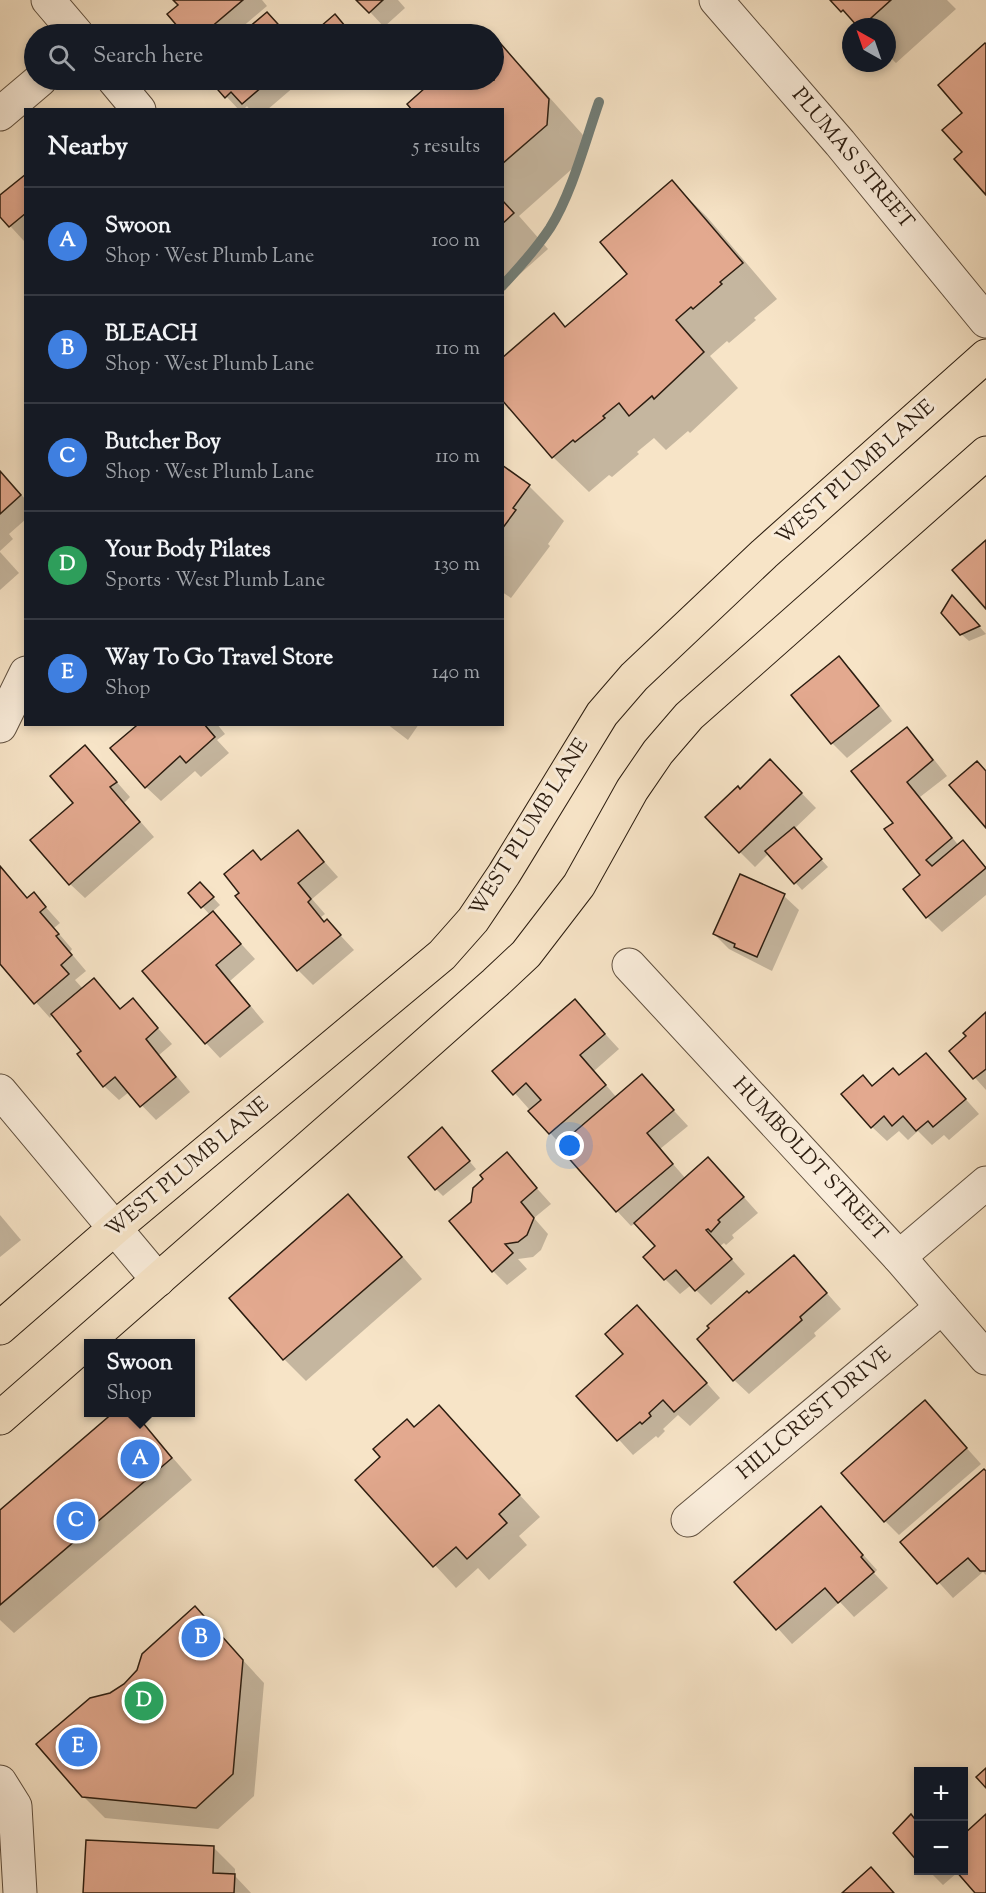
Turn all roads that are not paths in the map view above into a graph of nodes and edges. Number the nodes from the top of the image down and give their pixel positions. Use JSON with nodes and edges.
{"nodes":[{"id":1,"x":48,"y":0,"type":"edge"},
{"id":2,"x":716,"y":0,"type":"edge"},
{"id":3,"x":68,"y":24,"type":"edge"},
{"id":4,"x":28,"y":90,"type":"edge"},
{"id":5,"x":122,"y":90,"type":"edge"},
{"id":6,"x":137,"y":108,"type":"edge"},
{"id":7,"x":0,"y":114,"type":"edge"},
{"id":8,"x":986,"y":321,"type":"edge"},
{"id":9,"x":986,"y":356,"type":"edge"},
{"id":10,"x":986,"y":453,"type":"edge"},
{"id":11,"x":24,"y":677,"type":"edge"},
{"id":12,"x":0,"y":726,"type":"edge"},
{"id":13,"x":628,"y":966,"type":"dead end"},
{"id":14,"x":0,"y":1091,"type":"edge"},
{"id":15,"x":986,"y":1183,"type":"edge"},
{"id":16,"x":115,"y":1228,"type":"junction"},
{"id":17,"x":899,"y":1257,"type":"junction"},
{"id":18,"x":158,"y":1280,"type":"junction"},
{"id":19,"x":942,"y":1307,"type":"junction"},
{"id":20,"x":0,"y":1328,"type":"edge"},
{"id":21,"x":90,"y":1339,"type":"edge"},
{"id":22,"x":84,"y":1345,"type":"edge"},
{"id":23,"x":986,"y":1358,"type":"edge"},
{"id":24,"x":0,"y":1418,"type":"edge"},
{"id":25,"x":688,"y":1520,"type":"dead end"},
{"id":26,"x":0,"y":1782,"type":"edge"},
{"id":27,"x":20,"y":1893,"type":"edge"}],
"edges":[{"from":1,"to":3,"type":"street"},
{"from":2,"to":8,"type":"street","name":"PLUMAS STREET"},
{"from":4,"to":7,"type":"street"},
{"from":5,"to":6,"type":"street"},
{"from":9,"to":16,"type":"main road","name":"WEST PLUMB LANE"},
{"from":10,"to":18,"type":"main road"},
{"from":11,"to":12,"type":"street"},
{"from":13,"to":17,"type":"street","name":"HUMBOLDT STREET"},
{"from":14,"to":16,"type":"street"},
{"from":15,"to":17,"type":"street"},
{"from":16,"to":18,"type":"street"},
{"from":16,"to":20,"type":"main road","name":"WEST PLUMB LANE"},
{"from":17,"to":19,"type":"street","name":"HUMBOLDT STREET"},
{"from":18,"to":21,"type":"main road"},
{"from":19,"to":23,"type":"street","name":"HUMBOLDT STREET"},
{"from":19,"to":25,"type":"street","name":"HILLCREST DRIVE"},
{"from":22,"to":24,"type":"main road"},
{"from":26,"to":27,"type":"street"}]}
